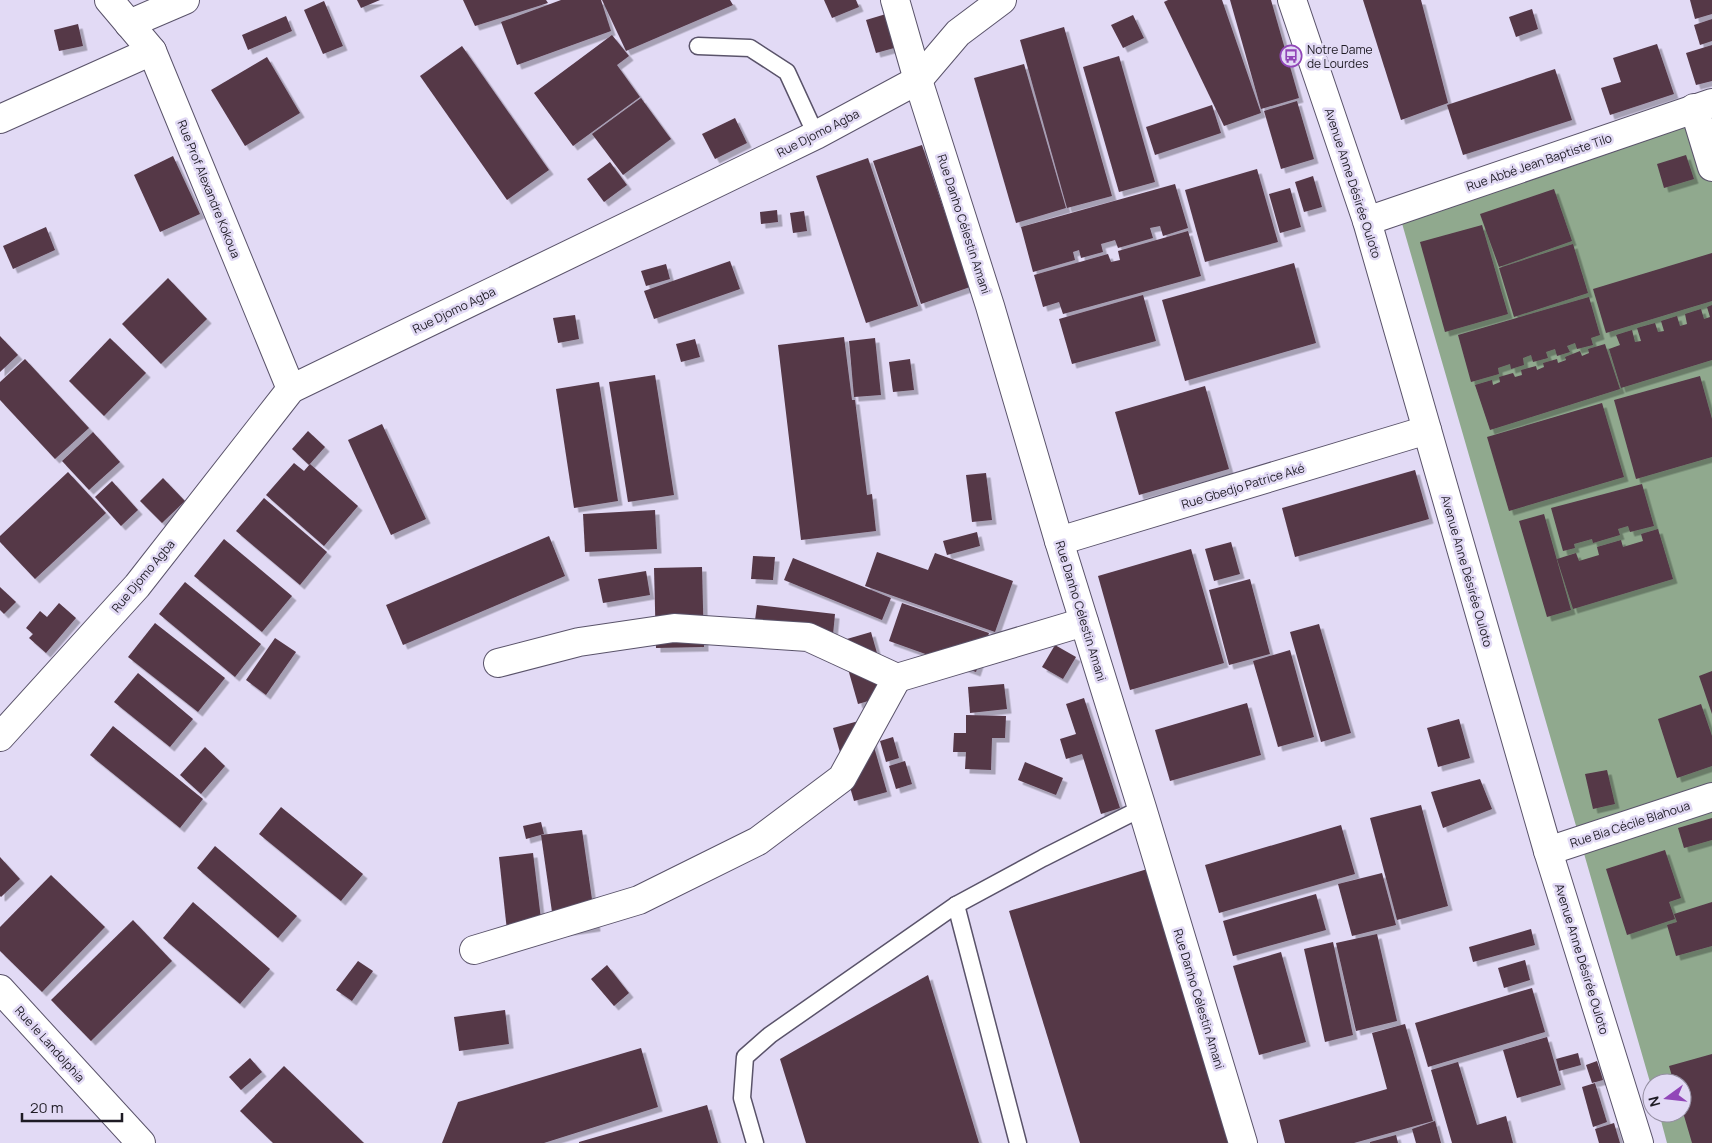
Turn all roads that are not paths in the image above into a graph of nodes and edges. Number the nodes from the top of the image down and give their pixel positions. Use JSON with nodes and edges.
{"nodes":[{"id":1,"x":109,"y":0,"type":"edge"},
{"id":2,"x":185,"y":0,"type":"edge"},
{"id":3,"x":895,"y":0,"type":"edge"},
{"id":4,"x":1002,"y":0,"type":"edge"},
{"id":5,"x":1292,"y":0,"type":"edge"},
{"id":6,"x":129,"y":24,"type":"junction"},
{"id":7,"x":698,"y":46,"type":"dead end"},
{"id":8,"x":152,"y":51,"type":"junction"},
{"id":9,"x":918,"y":80,"type":"junction"},
{"id":10,"x":1703,"y":106,"type":"edge"},
{"id":11,"x":0,"y":119,"type":"edge"},
{"id":12,"x":816,"y":135,"type":"junction"},
{"id":13,"x":1712,"y":167,"type":"edge"},
{"id":14,"x":1367,"y":221,"type":"junction"},
{"id":15,"x":291,"y":389,"type":"junction"},
{"id":16,"x":1427,"y":430,"type":"junction"},
{"id":17,"x":1059,"y":541,"type":"junction"},
{"id":18,"x":1084,"y":622,"type":"junction"},
{"id":19,"x":498,"y":663,"type":"dead end"},
{"id":20,"x":897,"y":678,"type":"junction"},
{"id":21,"x":0,"y":737,"type":"edge"},
{"id":22,"x":1712,"y":797,"type":"edge"},
{"id":23,"x":1142,"y":808,"type":"junction"},
{"id":24,"x":1548,"y":851,"type":"junction"},
{"id":25,"x":956,"y":905,"type":"junction"},
{"id":26,"x":474,"y":950,"type":"dead end"},
{"id":27,"x":0,"y":989,"type":"edge"},
{"id":28,"x":140,"y":1143,"type":"edge"},
{"id":29,"x":755,"y":1143,"type":"edge"},
{"id":30,"x":1018,"y":1143,"type":"edge"},
{"id":31,"x":1243,"y":1143,"type":"edge"},
{"id":32,"x":1639,"y":1143,"type":"edge"}],
"edges":[{"from":1,"to":6,"type":"street","name":"Rue Prof Alexandre Kokoua"},
{"from":2,"to":6,"type":"street"},
{"from":3,"to":9,"type":"street","name":"Rue Danho Célestin Amani"},
{"from":4,"to":9,"type":"street","name":"Rue Djomo Agba"},
{"from":5,"to":14,"type":"street","name":"Avenue Anne Désirée Ouloto"},
{"from":6,"to":8,"type":"street","name":"Rue Prof Alexandre Kokoua"},
{"from":7,"to":12,"type":"lane"},
{"from":8,"to":11,"type":"street"},
{"from":8,"to":15,"type":"street","name":"Rue Prof Alexandre Kokoua"},
{"from":9,"to":12,"type":"street","name":"Rue Djomo Agba"},
{"from":9,"to":17,"type":"street","name":"Rue Danho Célestin Amani"},
{"from":10,"to":13,"type":"street"},
{"from":10,"to":14,"type":"street","name":"Rue Abbé Jean Baptiste Tilo"},
{"from":12,"to":15,"type":"street","name":"Rue Djomo Agba"},
{"from":14,"to":16,"type":"street","name":"Avenue Anne Désirée Ouloto"},
{"from":15,"to":21,"type":"street","name":"Rue Djomo Agba"},
{"from":16,"to":17,"type":"street","name":"Rue Gbedjo Patrice Aké"},
{"from":16,"to":24,"type":"street","name":"Avenue Anne Désirée Ouloto"},
{"from":17,"to":18,"type":"street","name":"Rue Danho Célestin Amani"},
{"from":18,"to":20,"type":"street"},
{"from":18,"to":23,"type":"street","name":"Rue Danho Célestin Amani"},
{"from":19,"to":20,"type":"street"},
{"from":20,"to":26,"type":"street"},
{"from":22,"to":24,"type":"street","name":"Rue Bia Cécile Blahoua"},
{"from":23,"to":25,"type":"lane"},
{"from":23,"to":31,"type":"street","name":"Rue Danho Célestin Amani"},
{"from":24,"to":32,"type":"street","name":"Avenue Anne Désirée Ouloto"},
{"from":25,"to":29,"type":"lane"},
{"from":25,"to":30,"type":"lane"},
{"from":27,"to":28,"type":"street","name":"Rue le Landolphia"}]}
